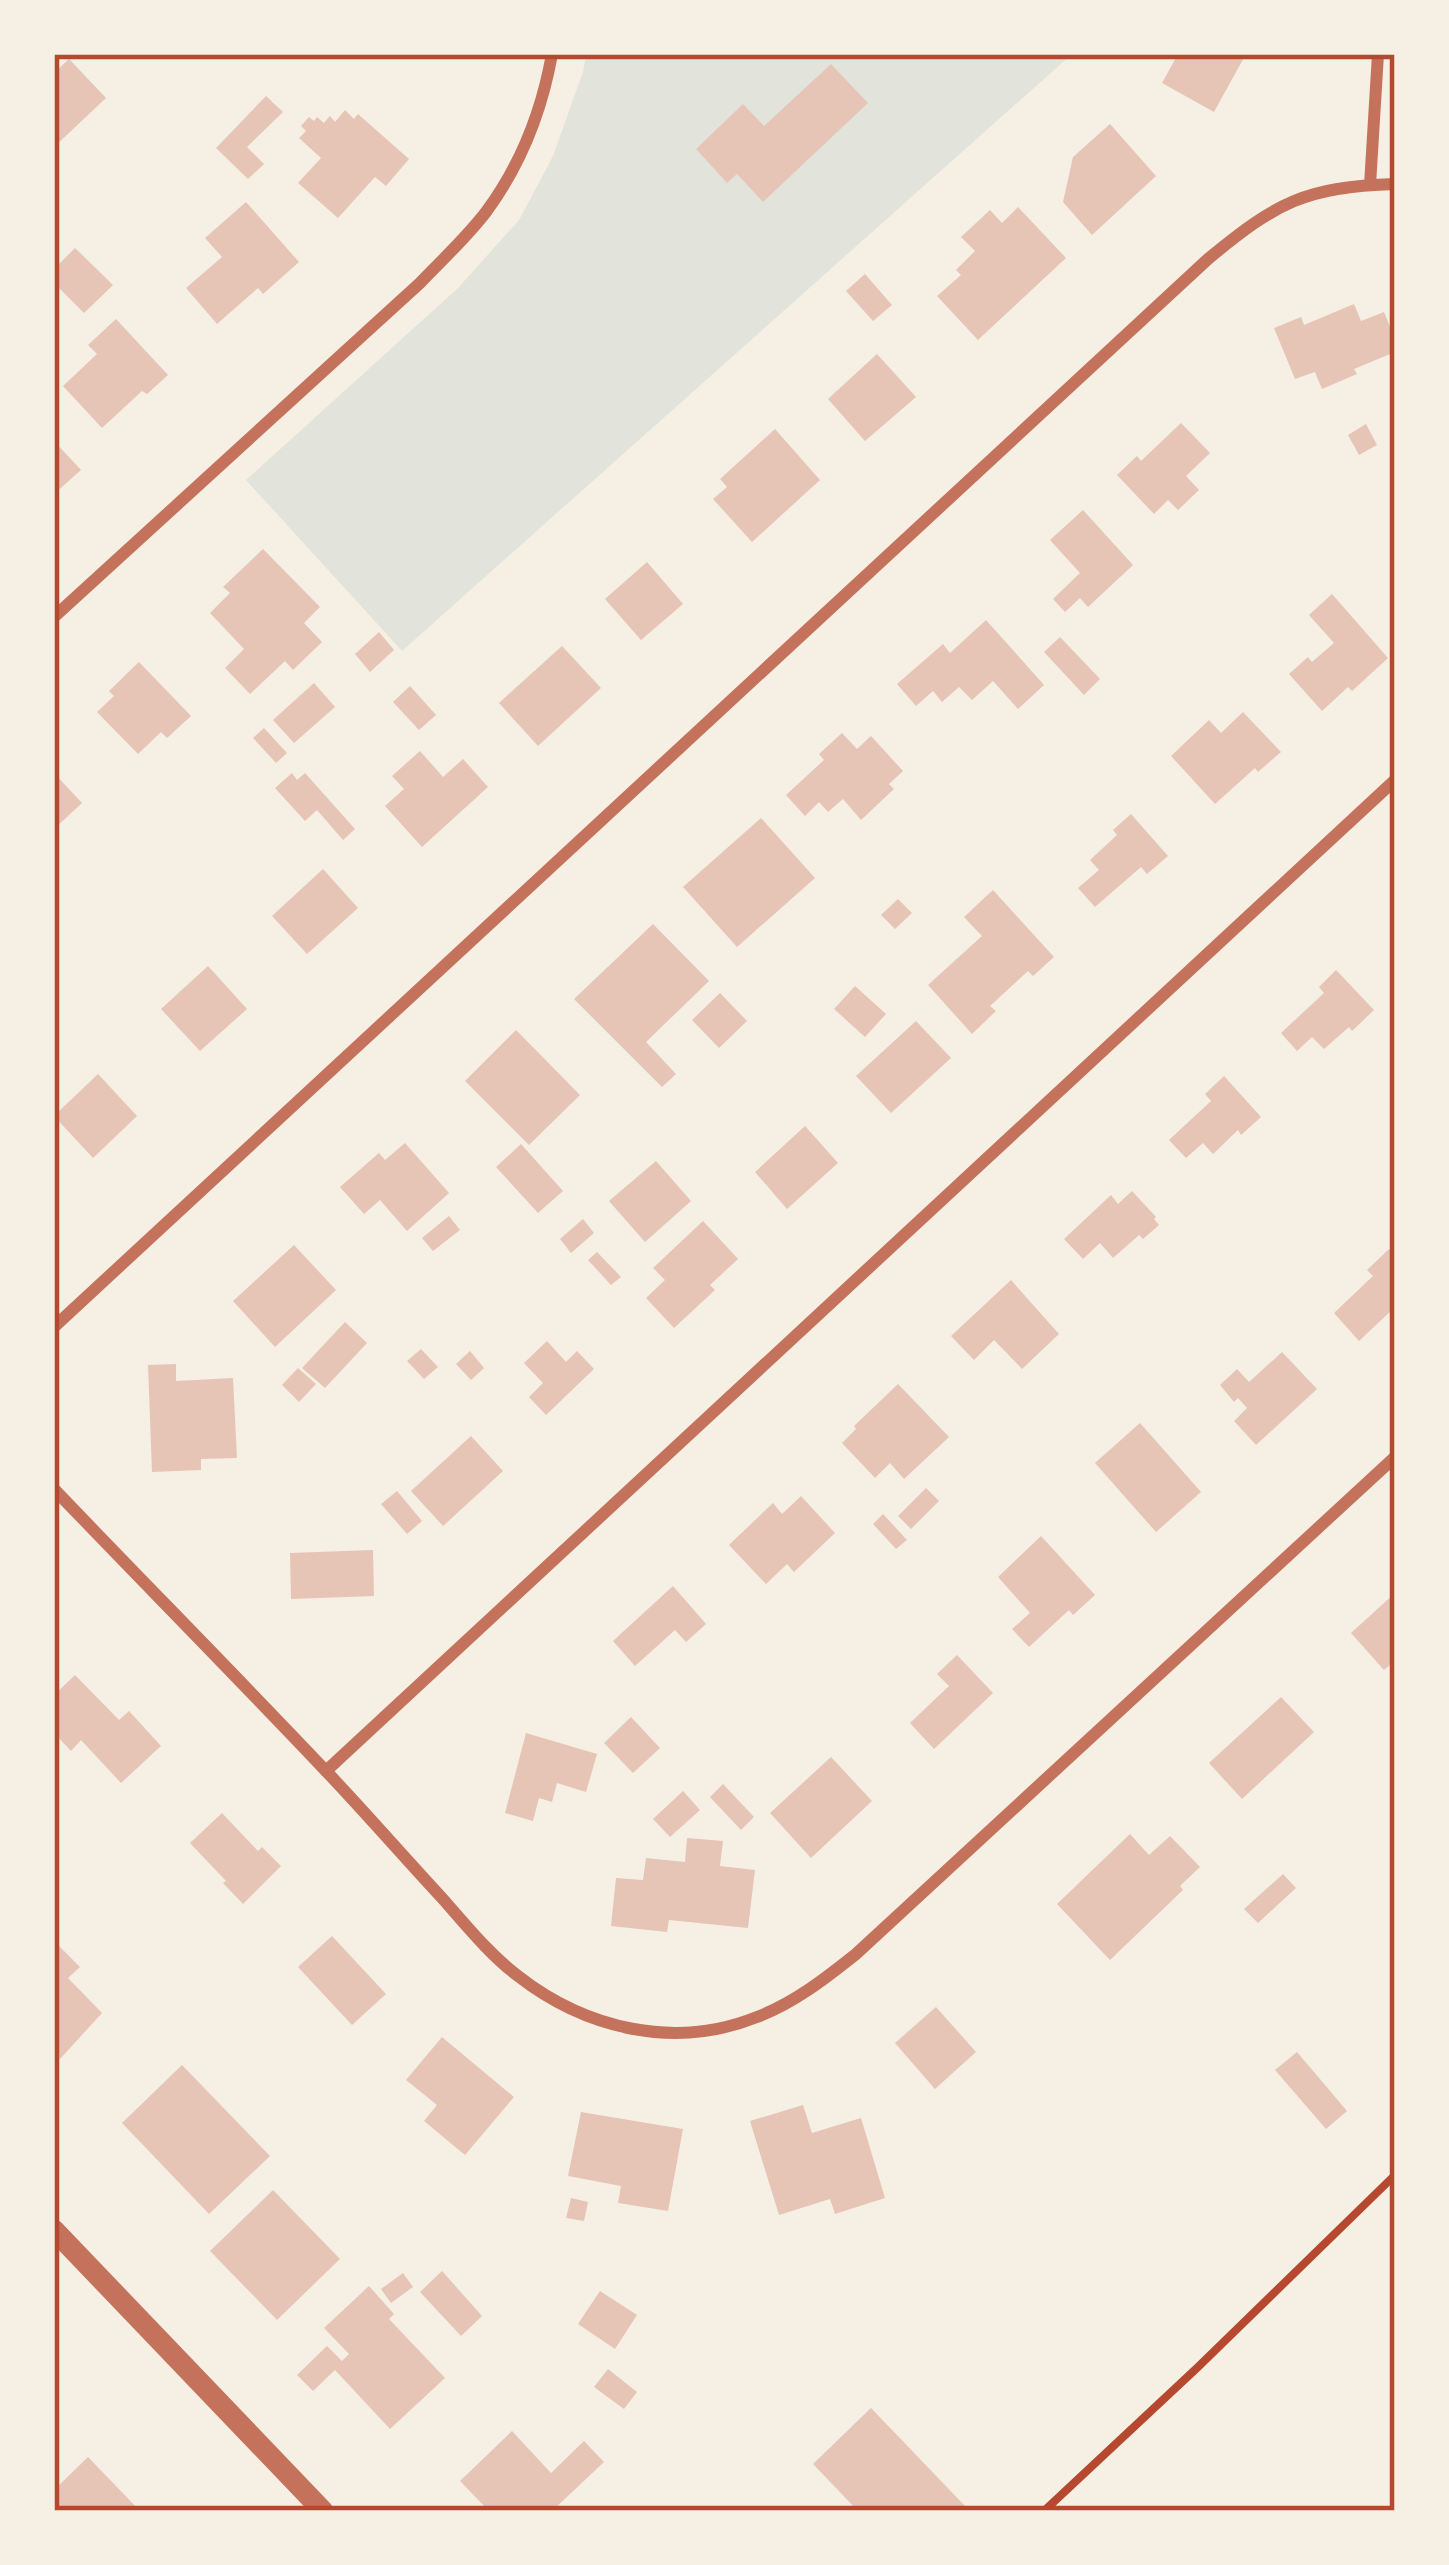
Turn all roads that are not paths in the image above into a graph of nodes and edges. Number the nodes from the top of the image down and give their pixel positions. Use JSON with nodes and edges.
{"nodes":[{"id":1,"x":552,"y":54,"type":"edge"},
{"id":2,"x":1378,"y":54,"type":"edge"},
{"id":3,"x":1395,"y":184,"type":"edge"},
{"id":4,"x":1370,"y":185,"type":"junction"},
{"id":5,"x":54,"y":617,"type":"edge"},
{"id":6,"x":1395,"y":780,"type":"edge"},
{"id":7,"x":54,"y":1327,"type":"edge"},
{"id":8,"x":1395,"y":1457,"type":"edge"},
{"id":9,"x":54,"y":1489,"type":"edge"},
{"id":10,"x":326,"y":1771,"type":"junction"},
{"id":11,"x":54,"y":2230,"type":"edge"},
{"id":12,"x":323,"y":2511,"type":"edge"}],
"edges":[{"from":1,"to":5,"type":"street"},
{"from":2,"to":4,"type":"street"},
{"from":3,"to":4,"type":"street"},
{"from":4,"to":7,"type":"street"},
{"from":6,"to":10,"type":"street"},
{"from":8,"to":10,"type":"street"},
{"from":9,"to":10,"type":"street"},
{"from":11,"to":12,"type":"street"}]}
